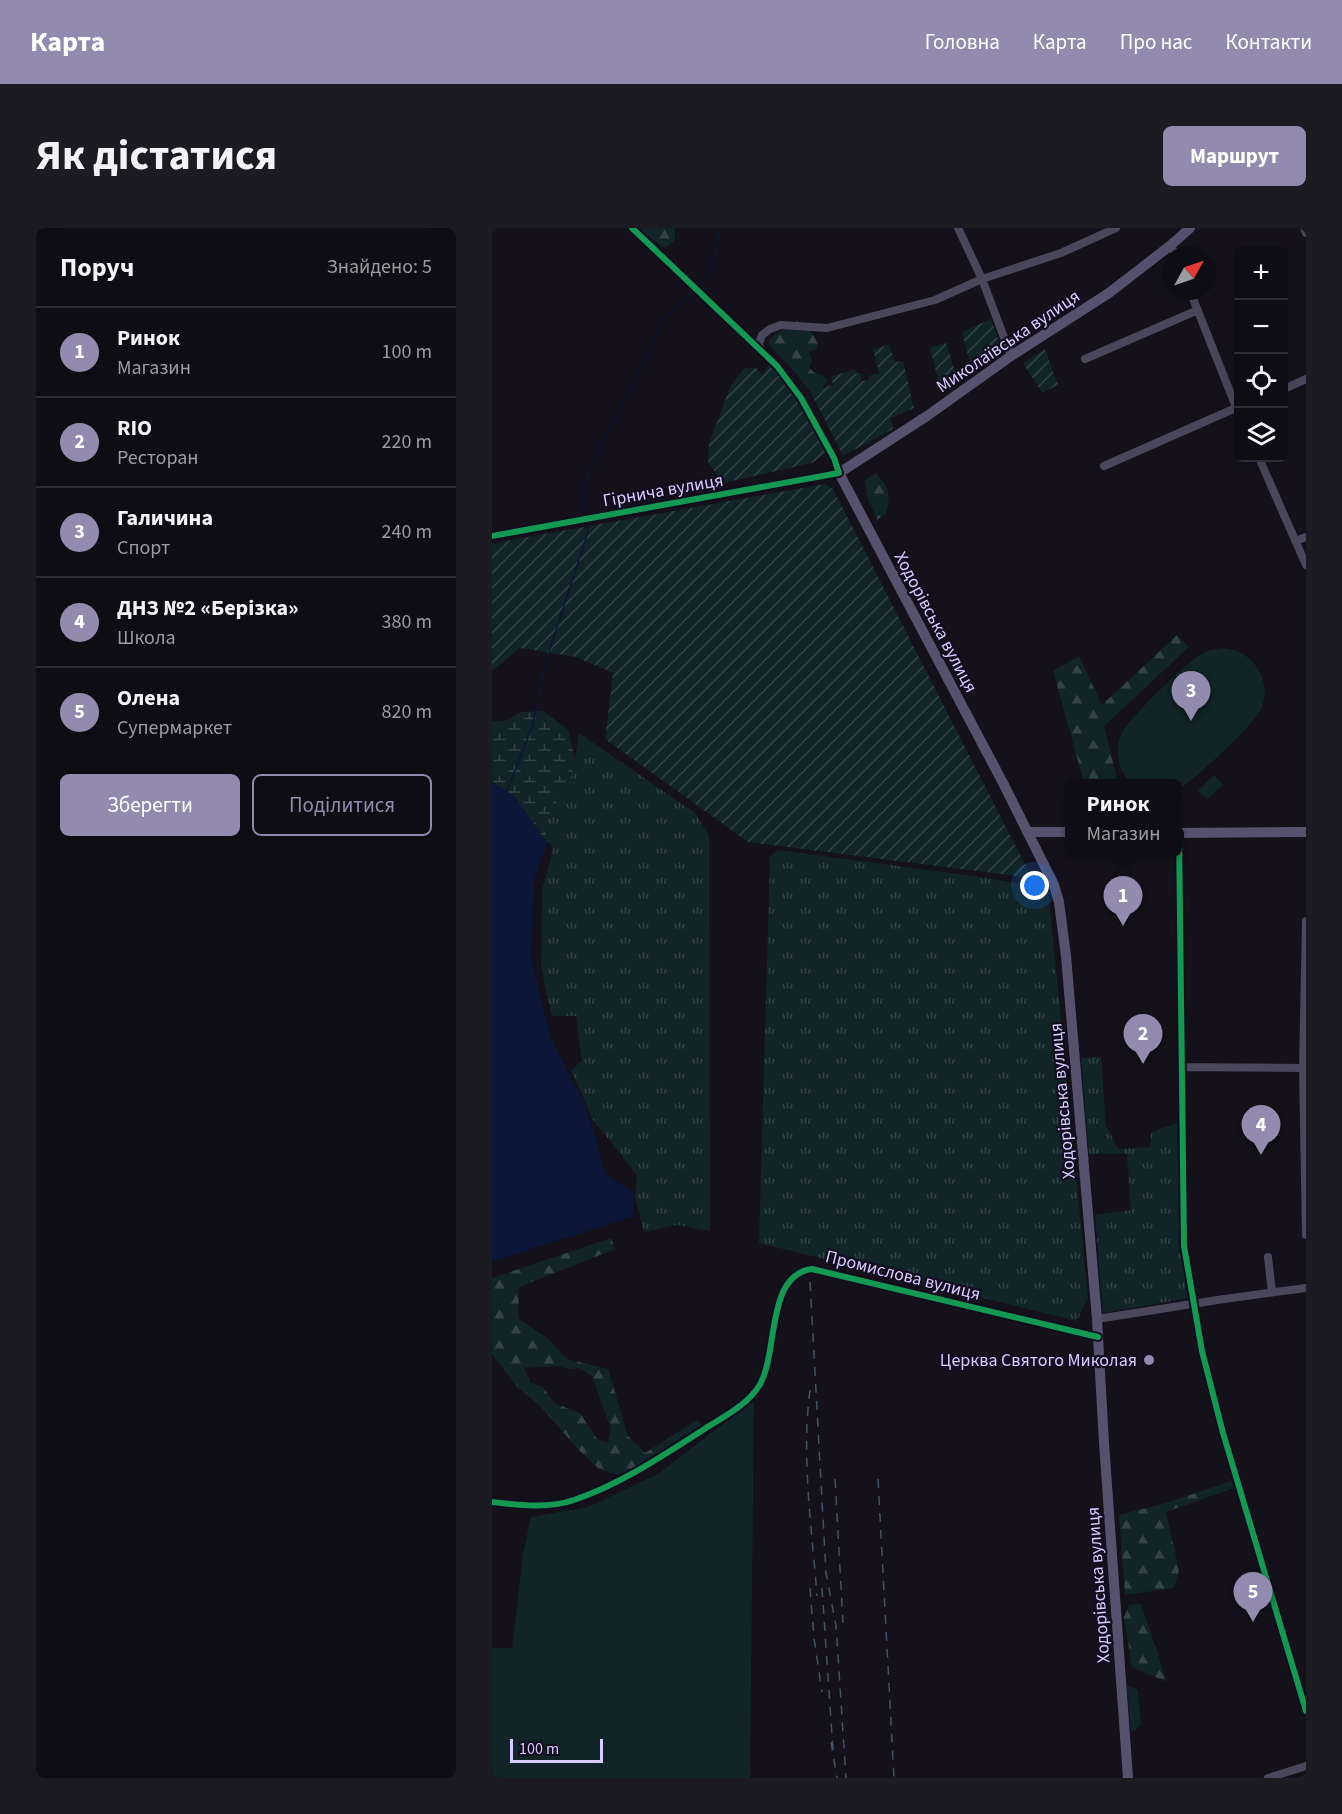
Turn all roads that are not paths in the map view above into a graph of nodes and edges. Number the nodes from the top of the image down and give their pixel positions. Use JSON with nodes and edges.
{"nodes":[{"id":1,"x":633,"y":228,"type":"edge"},
{"id":2,"x":958,"y":228,"type":"edge"},
{"id":3,"x":1116,"y":228,"type":"edge"},
{"id":4,"x":1190,"y":228,"type":"edge"},
{"id":5,"x":1304,"y":228,"type":"edge"},
{"id":6,"x":1306,"y":233,"type":"edge"},
{"id":7,"x":1176,"y":246,"type":"edge"},
{"id":8,"x":1162,"y":257,"type":"edge"},
{"id":9,"x":982,"y":279,"type":"junction"},
{"id":10,"x":1194,"y":300,"type":"edge"},
{"id":11,"x":1198,"y":310,"type":"junction"},
{"id":12,"x":762,"y":352,"type":"junction"},
{"id":13,"x":1011,"y":356,"type":"junction"},
{"id":14,"x":1085,"y":359,"type":"dead end"},
{"id":15,"x":1306,"y":379,"type":"edge"},
{"id":16,"x":1288,"y":386,"type":"edge"},
{"id":17,"x":1238,"y":408,"type":"edge"},
{"id":18,"x":1234,"y":411,"type":"edge"},
{"id":19,"x":1261,"y":462,"type":"edge"},
{"id":20,"x":1104,"y":466,"type":"dead end"},
{"id":21,"x":839,"y":473,"type":"junction"},
{"id":22,"x":492,"y":536,"type":"edge"},
{"id":23,"x":1306,"y":537,"type":"edge"},
{"id":24,"x":1295,"y":541,"type":"junction"},
{"id":25,"x":1306,"y":565,"type":"edge"},
{"id":26,"x":1027,"y":832,"type":"junction"},
{"id":27,"x":1065,"y":832,"type":"edge"},
{"id":28,"x":1306,"y":832,"type":"edge"},
{"id":29,"x":1182,"y":833,"type":"edge"},
{"id":30,"x":1178,"y":857,"type":"edge"},
{"id":31,"x":1306,"y":921,"type":"edge"},
{"id":32,"x":1182,"y":1067,"type":"junction"},
{"id":33,"x":1305,"y":1068,"type":"edge"},
{"id":34,"x":1306,"y":1235,"type":"edge"},
{"id":35,"x":1268,"y":1257,"type":"dead end"},
{"id":36,"x":1306,"y":1288,"type":"edge"},
{"id":37,"x":1272,"y":1292,"type":"junction"},
{"id":38,"x":1193,"y":1304,"type":"junction"},
{"id":39,"x":1098,"y":1319,"type":"junction"},
{"id":40,"x":1098,"y":1337,"type":"junction"},
{"id":41,"x":492,"y":1502,"type":"edge"},
{"id":42,"x":1306,"y":1711,"type":"edge"},
{"id":43,"x":1306,"y":1766,"type":"edge"},
{"id":44,"x":1128,"y":1778,"type":"edge"},
{"id":45,"x":1268,"y":1778,"type":"edge"}],
"edges":[{"from":1,"to":12,"type":"street"},
{"from":2,"to":9,"type":"street"},
{"from":3,"to":9,"type":"street"},
{"from":4,"to":7,"type":"main road","name":"Миколаївська вулиця"},
{"from":5,"to":6,"type":"street"},
{"from":8,"to":13,"type":"main road","name":"Миколаївська вулиця"},
{"from":9,"to":12,"type":"street"},
{"from":9,"to":13,"type":"street"},
{"from":10,"to":11,"type":"street"},
{"from":11,"to":14,"type":"street"},
{"from":11,"to":17,"type":"street"},
{"from":12,"to":21,"type":"street"},
{"from":13,"to":21,"type":"main road","name":"Миколаївська вулиця"},
{"from":15,"to":16,"type":"street"},
{"from":18,"to":20,"type":"street"},
{"from":19,"to":24,"type":"street"},
{"from":21,"to":22,"type":"street","name":"Гірнича вулиця"},
{"from":21,"to":26,"type":"main road","name":"Ходорівська вулиця"},
{"from":23,"to":24,"type":"street"},
{"from":24,"to":25,"type":"street"},
{"from":26,"to":27,"type":"main road"},
{"from":26,"to":39,"type":"main road","name":"Ходорівська вулиця"},
{"from":28,"to":29,"type":"main road"},
{"from":30,"to":32,"type":"street"},
{"from":31,"to":33,"type":"street"},
{"from":32,"to":33,"type":"street"},
{"from":32,"to":38,"type":"street"},
{"from":33,"to":34,"type":"street"},
{"from":35,"to":37,"type":"street"},
{"from":36,"to":37,"type":"street"},
{"from":37,"to":38,"type":"street"},
{"from":38,"to":39,"type":"street"},
{"from":38,"to":42,"type":"street"},
{"from":39,"to":40,"type":"main road","name":"Ходорівська вулиця"},
{"from":40,"to":41,"type":"street","name":"Промислова вулиця"},
{"from":40,"to":44,"type":"main road","name":"Ходорівська вулиця"},
{"from":43,"to":45,"type":"street"}]}
